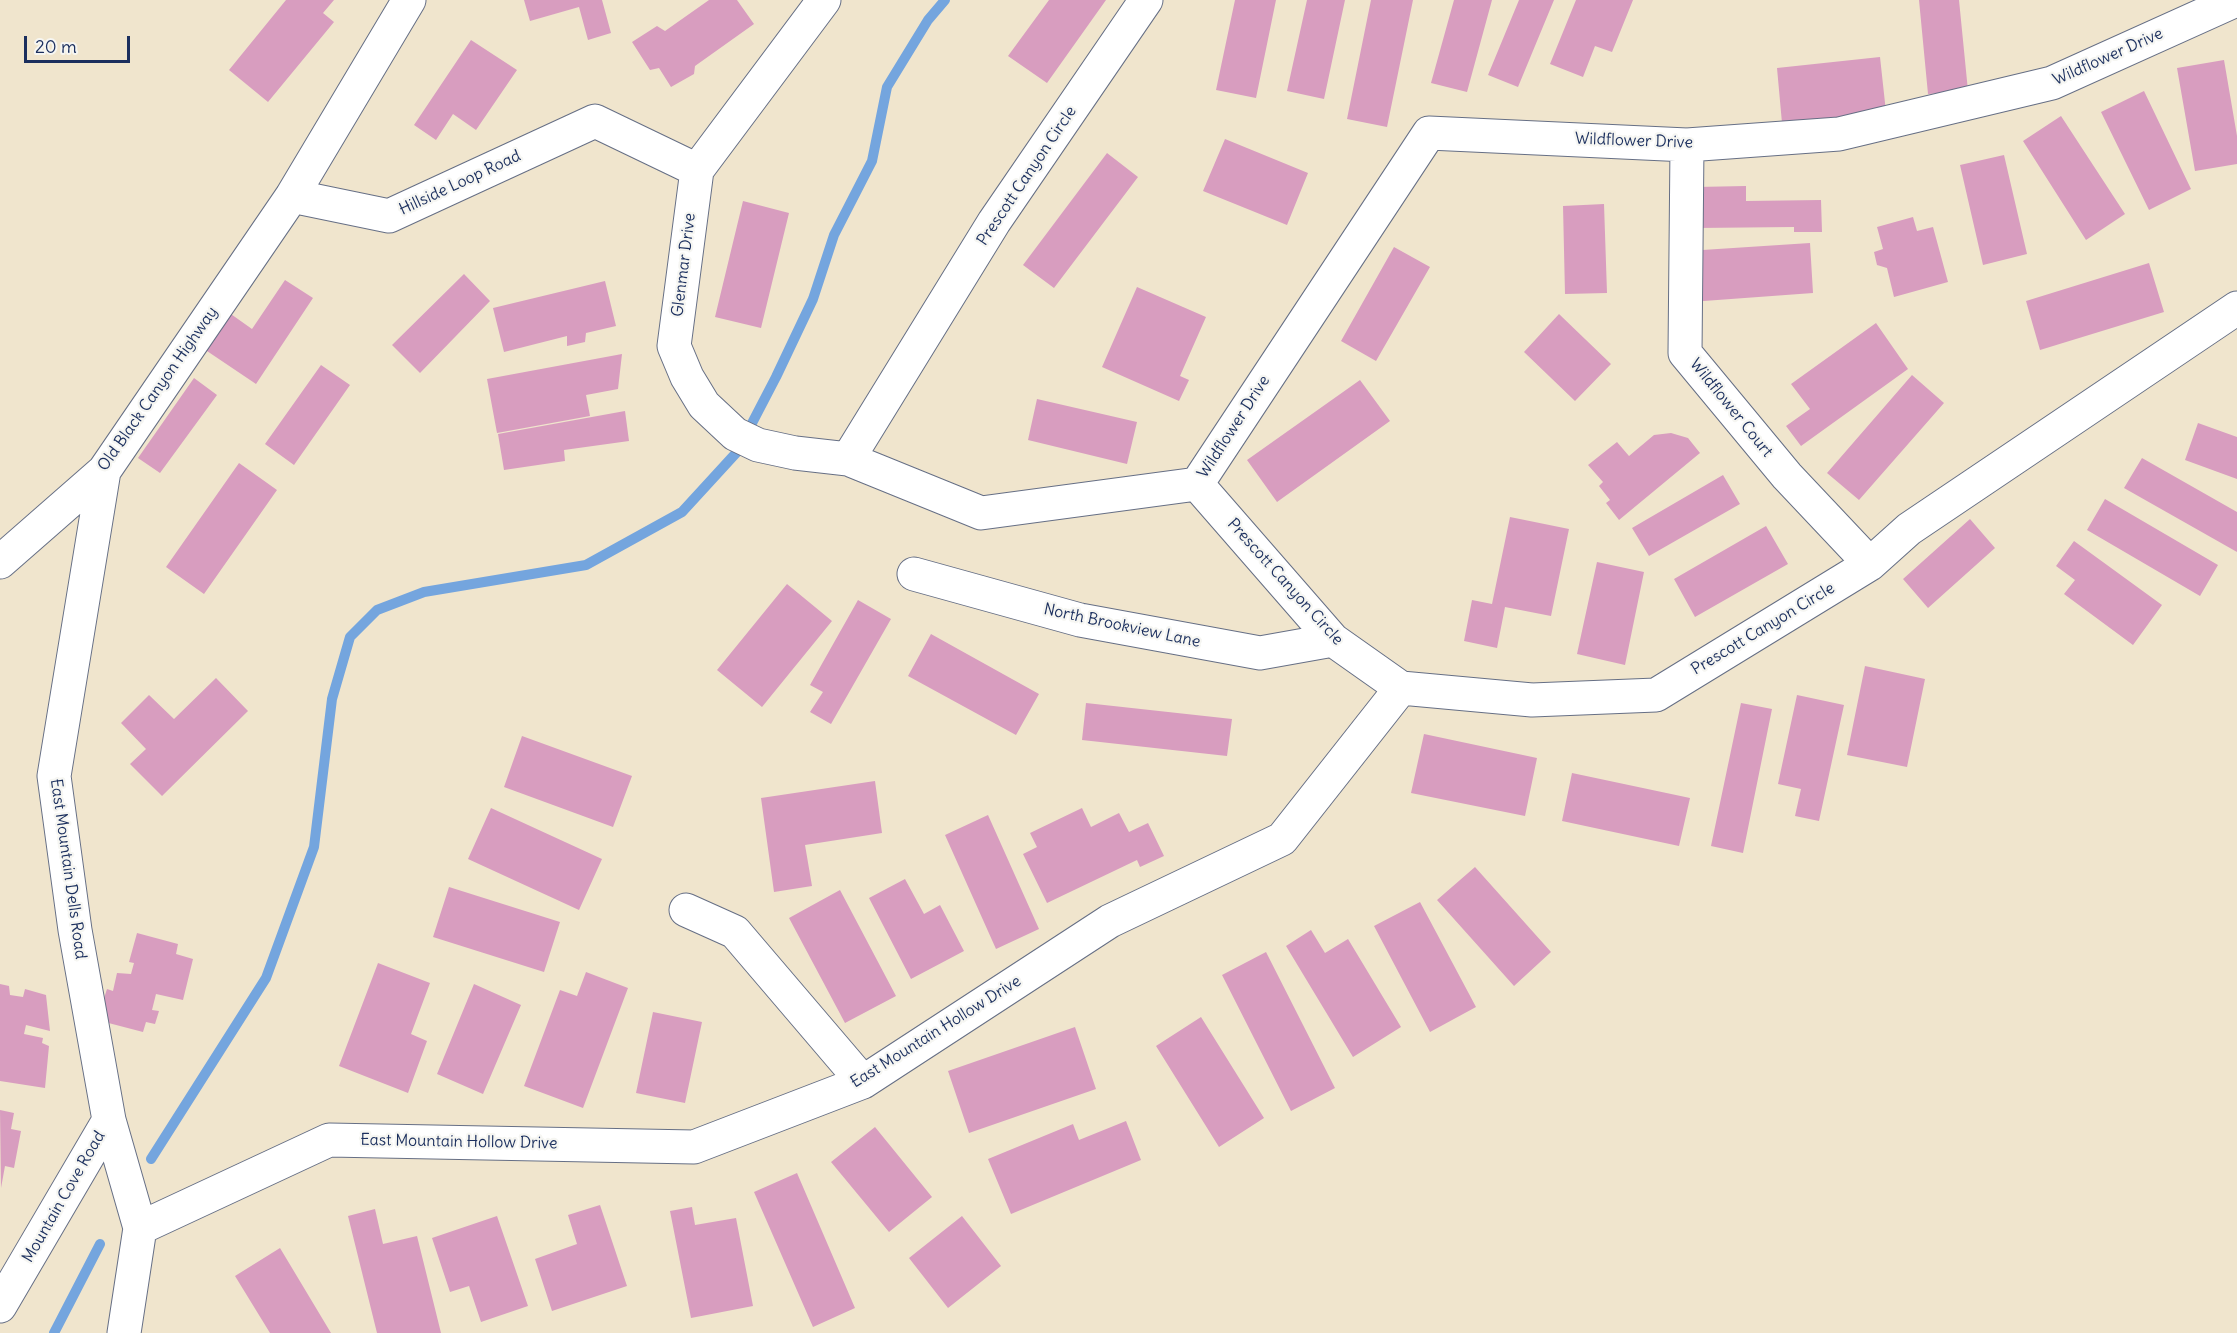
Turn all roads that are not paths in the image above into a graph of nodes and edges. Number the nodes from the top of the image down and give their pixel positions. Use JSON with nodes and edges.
{"nodes":[{"id":1,"x":389,"y":0,"type":"edge"},
{"id":2,"x":409,"y":0,"type":"edge"},
{"id":3,"x":824,"y":0,"type":"edge"},
{"id":4,"x":1146,"y":0,"type":"edge"},
{"id":5,"x":2236,"y":0,"type":"edge"},
{"id":6,"x":373,"y":63,"type":"junction"},
{"id":7,"x":1687,"y":145,"type":"junction"},
{"id":8,"x":697,"y":170,"type":"junction"},
{"id":9,"x":292,"y":196,"type":"junction"},
{"id":10,"x":2237,"y":308,"type":"edge"},
{"id":11,"x":848,"y":459,"type":"junction"},
{"id":12,"x":104,"y":471,"type":"junction"},
{"id":13,"x":1197,"y":484,"type":"junction"},
{"id":14,"x":0,"y":562,"type":"edge"},
{"id":15,"x":1870,"y":564,"type":"junction"},
{"id":16,"x":914,"y":574,"type":"dead end"},
{"id":17,"x":1333,"y":640,"type":"junction"},
{"id":18,"x":1401,"y":688,"type":"junction"},
{"id":19,"x":686,"y":910,"type":"dead end"},
{"id":20,"x":863,"y":1082,"type":"junction"},
{"id":21,"x":109,"y":1120,"type":"junction"},
{"id":22,"x":140,"y":1228,"type":"junction"},
{"id":23,"x":0,"y":1306,"type":"edge"},
{"id":24,"x":124,"y":1333,"type":"edge"}],
"edges":[{"from":1,"to":6,"type":"street"},
{"from":2,"to":6,"type":"street"},
{"from":3,"to":8,"type":"street","name":"Glenmar Drive"},
{"from":4,"to":11,"type":"street","name":"Prescott Canyon Circle"},
{"from":5,"to":7,"type":"street","name":"Wildflower Drive"},
{"from":6,"to":9,"type":"street"},
{"from":7,"to":13,"type":"street","name":"Wildflower Drive"},
{"from":7,"to":15,"type":"street","name":"Wildflower Court"},
{"from":8,"to":9,"type":"street","name":"Hillside Loop Road"},
{"from":8,"to":11,"type":"street","name":"Glenmar Drive"},
{"from":9,"to":12,"type":"street","name":"Old Black Canyon Highway"},
{"from":10,"to":15,"type":"street","name":"Prescott Canyon Circle"},
{"from":11,"to":13,"type":"street"},
{"from":12,"to":14,"type":"street","name":"Old Black Canyon Highway"},
{"from":12,"to":21,"type":"street","name":"East Mountain Dells Road"},
{"from":13,"to":17,"type":"street","name":"Prescott Canyon Circle"},
{"from":15,"to":18,"type":"street","name":"Prescott Canyon Circle"},
{"from":16,"to":17,"type":"street","name":"North Brookview Lane"},
{"from":17,"to":18,"type":"street","name":"Prescott Canyon Circle"},
{"from":18,"to":20,"type":"street","name":"East Mountain Hollow Drive"},
{"from":19,"to":20,"type":"street"},
{"from":20,"to":22,"type":"street","name":"East Mountain Hollow Drive"},
{"from":21,"to":22,"type":"street","name":"East Mountain Dells Road"},
{"from":21,"to":23,"type":"street","name":"Mountain Cove Road"},
{"from":22,"to":24,"type":"street"}]}
